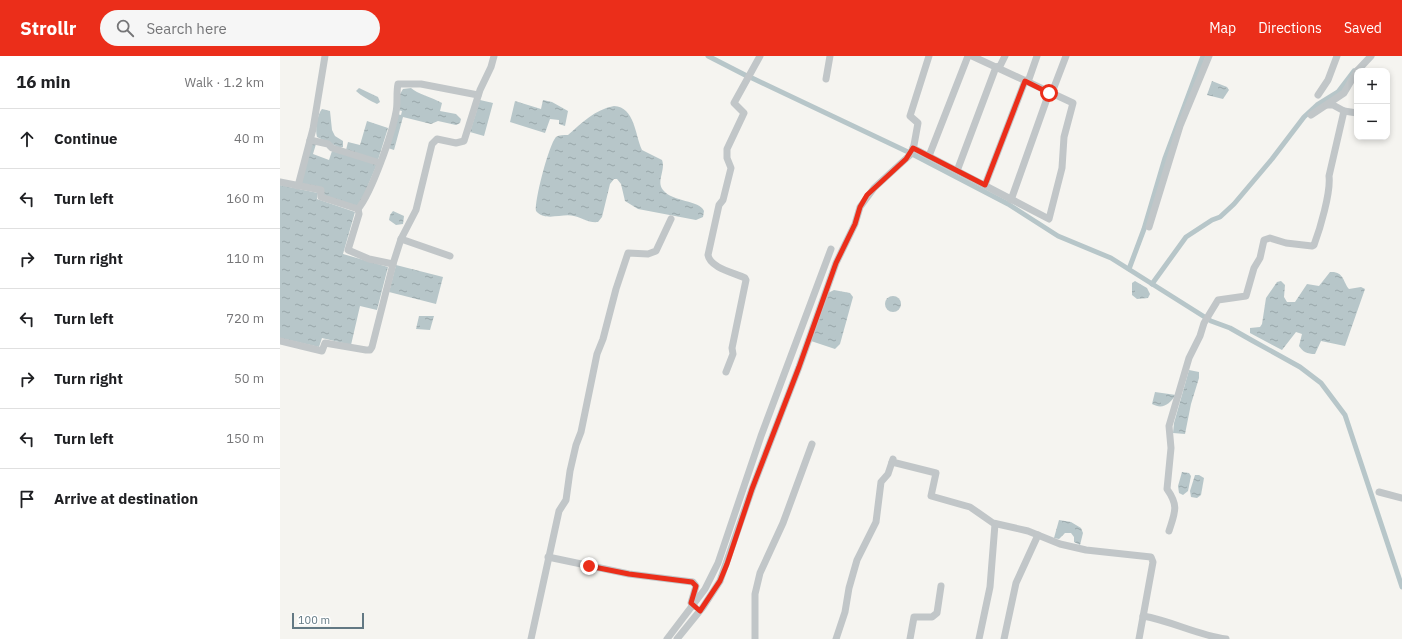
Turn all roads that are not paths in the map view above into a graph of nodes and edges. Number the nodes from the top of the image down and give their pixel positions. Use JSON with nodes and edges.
{"nodes":[{"id":1,"x":325,"y":56,"type":"edge"},
{"id":2,"x":494,"y":56,"type":"edge"},
{"id":3,"x":760,"y":56,"type":"edge"},
{"id":4,"x":830,"y":56,"type":"edge"},
{"id":5,"x":930,"y":56,"type":"edge"},
{"id":6,"x":968,"y":56,"type":"edge"},
{"id":7,"x":972,"y":56,"type":"edge"},
{"id":8,"x":1005,"y":56,"type":"edge"},
{"id":9,"x":1038,"y":56,"type":"edge"},
{"id":10,"x":1066,"y":56,"type":"edge"},
{"id":11,"x":1209,"y":56,"type":"edge"},
{"id":12,"x":1338,"y":56,"type":"edge"},
{"id":13,"x":1371,"y":56,"type":"edge"},
{"id":14,"x":996,"y":68,"type":"junction"},
{"id":15,"x":1360,"y":68,"type":"edge"},
{"id":16,"x":1354,"y":76,"type":"edge"},
{"id":17,"x":826,"y":79,"type":"dead end"},
{"id":18,"x":1025,"y":81,"type":"junction"},
{"id":19,"x":1049,"y":93,"type":"junction"},
{"id":20,"x":478,"y":95,"type":"junction"},
{"id":21,"x":1318,"y":95,"type":"dead end"},
{"id":22,"x":1327,"y":105,"type":"junction"},
{"id":23,"x":1344,"y":111,"type":"junction"},
{"id":24,"x":1354,"y":113,"type":"edge"},
{"id":25,"x":1311,"y":115,"type":"dead end"},
{"id":26,"x":310,"y":140,"type":"junction"},
{"id":27,"x":913,"y":148,"type":"junction"},
{"id":28,"x":929,"y":156,"type":"junction"},
{"id":29,"x":380,"y":163,"type":"junction"},
{"id":30,"x":957,"y":171,"type":"junction"},
{"id":31,"x":280,"y":182,"type":"edge"},
{"id":32,"x":985,"y":185,"type":"junction"},
{"id":33,"x":298,"y":186,"type":"junction"},
{"id":34,"x":1010,"y":200,"type":"junction"},
{"id":35,"x":358,"y":209,"type":"junction"},
{"id":36,"x":671,"y":219,"type":"dead end"},
{"id":37,"x":1149,"y":227,"type":"dead end"},
{"id":38,"x":401,"y":239,"type":"junction"},
{"id":39,"x":831,"y":249,"type":"dead end"},
{"id":40,"x":450,"y":256,"type":"dead end"},
{"id":41,"x":393,"y":264,"type":"junction"},
{"id":42,"x":280,"y":341,"type":"edge"},
{"id":43,"x":726,"y":372,"type":"dead end"},
{"id":44,"x":812,"y":444,"type":"dead end"},
{"id":45,"x":1379,"y":492,"type":"dead end"},
{"id":46,"x":1402,"y":498,"type":"edge"},
{"id":47,"x":995,"y":524,"type":"junction"},
{"id":48,"x":1169,"y":531,"type":"dead end"},
{"id":49,"x":1038,"y":535,"type":"junction"},
{"id":50,"x":548,"y":557,"type":"junction"},
{"id":51,"x":941,"y":586,"type":"dead end"},
{"id":52,"x":693,"y":606,"type":"junction"},
{"id":53,"x":700,"y":611,"type":"junction"},
{"id":54,"x":1143,"y":616,"type":"junction"},
{"id":55,"x":531,"y":639,"type":"edge"},
{"id":56,"x":667,"y":639,"type":"edge"},
{"id":57,"x":677,"y":639,"type":"edge"},
{"id":58,"x":755,"y":639,"type":"edge"},
{"id":59,"x":836,"y":639,"type":"edge"},
{"id":60,"x":910,"y":639,"type":"edge"},
{"id":61,"x":979,"y":639,"type":"edge"},
{"id":62,"x":1004,"y":639,"type":"edge"},
{"id":63,"x":1139,"y":639,"type":"edge"},
{"id":64,"x":1226,"y":639,"type":"edge"}],
"edges":[{"from":1,"to":26,"type":"street"},
{"from":2,"to":20,"type":"street"},
{"from":3,"to":43,"type":"street"},
{"from":4,"to":17,"type":"street"},
{"from":5,"to":27,"type":"street"},
{"from":6,"to":28,"type":"street"},
{"from":7,"to":14,"type":"street"},
{"from":8,"to":14,"type":"street"},
{"from":9,"to":18,"type":"street"},
{"from":10,"to":19,"type":"street"},
{"from":11,"to":37,"type":"street"},
{"from":12,"to":21,"type":"street"},
{"from":13,"to":15,"type":"street"},
{"from":14,"to":18,"type":"street"},
{"from":14,"to":30,"type":"street"},
{"from":16,"to":22,"type":"street"},
{"from":18,"to":19,"type":"street"},
{"from":18,"to":32,"type":"street"},
{"from":19,"to":34,"type":"street"},
{"from":19,"to":34,"type":"street"},
{"from":20,"to":29,"type":"street"},
{"from":20,"to":38,"type":"street"},
{"from":22,"to":23,"type":"street"},
{"from":22,"to":25,"type":"street"},
{"from":23,"to":24,"type":"street"},
{"from":23,"to":48,"type":"street"},
{"from":26,"to":29,"type":"street"},
{"from":26,"to":33,"type":"street"},
{"from":27,"to":28,"type":"street"},
{"from":27,"to":53,"type":"street"},
{"from":28,"to":30,"type":"street"},
{"from":29,"to":35,"type":"street"},
{"from":30,"to":32,"type":"street"},
{"from":31,"to":33,"type":"street"},
{"from":32,"to":34,"type":"street"},
{"from":33,"to":35,"type":"street"},
{"from":35,"to":41,"type":"street"},
{"from":36,"to":50,"type":"street"},
{"from":38,"to":40,"type":"street"},
{"from":38,"to":41,"type":"street"},
{"from":39,"to":52,"type":"street"},
{"from":41,"to":42,"type":"street"},
{"from":44,"to":58,"type":"street"},
{"from":45,"to":46,"type":"street"},
{"from":47,"to":49,"type":"street"},
{"from":47,"to":59,"type":"street"},
{"from":47,"to":61,"type":"street"},
{"from":49,"to":54,"type":"street"},
{"from":49,"to":62,"type":"street"},
{"from":50,"to":52,"type":"street"},
{"from":50,"to":55,"type":"street"},
{"from":51,"to":60,"type":"street"},
{"from":52,"to":53,"type":"street"},
{"from":52,"to":56,"type":"street"},
{"from":53,"to":57,"type":"street"},
{"from":54,"to":63,"type":"street"},
{"from":54,"to":64,"type":"street"}]}
